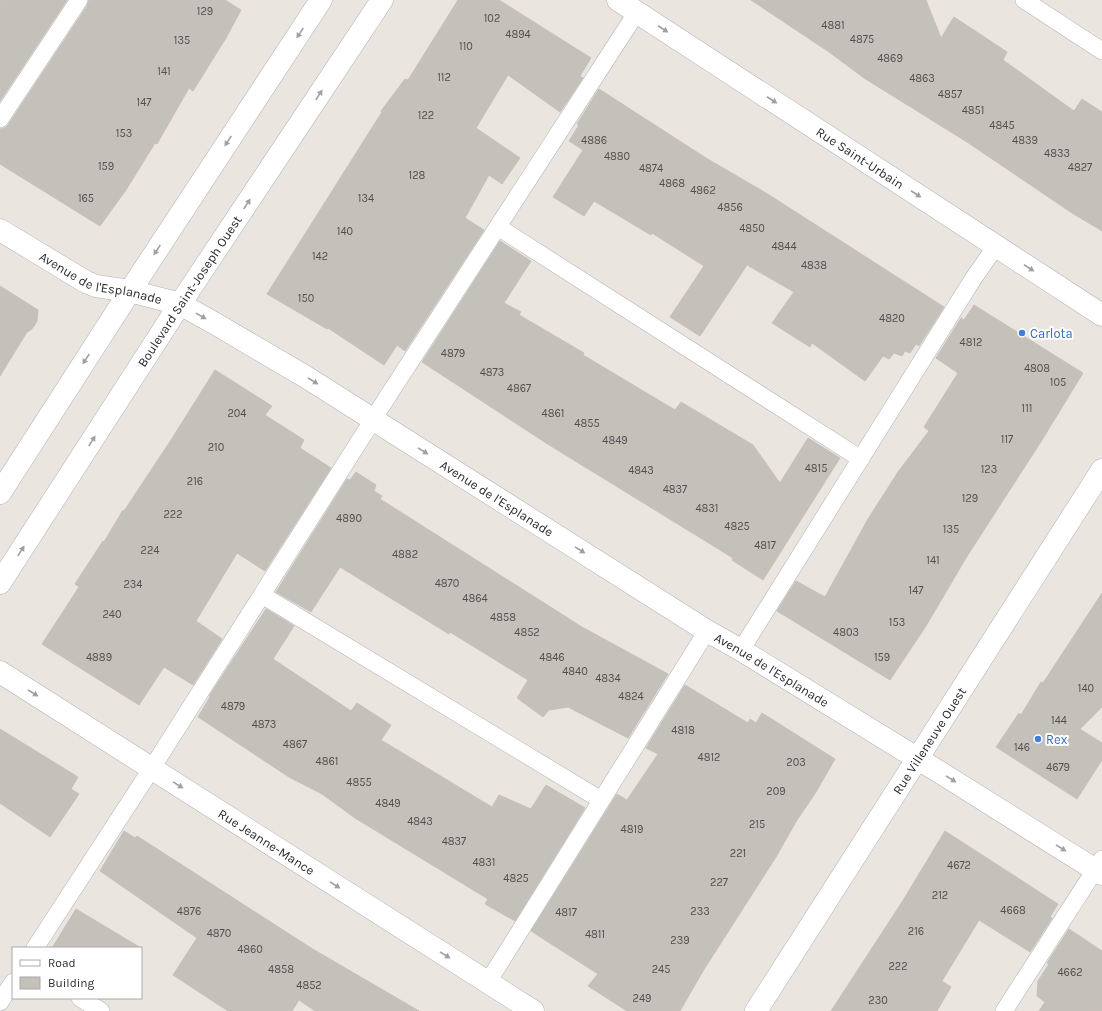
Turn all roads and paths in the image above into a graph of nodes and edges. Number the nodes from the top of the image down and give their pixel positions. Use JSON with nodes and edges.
{"nodes":[{"id":1,"x":79,"y":0,"type":"edge"},
{"id":2,"x":321,"y":0,"type":"edge"},
{"id":3,"x":382,"y":0,"type":"edge"},
{"id":4,"x":618,"y":0,"type":"edge"},
{"id":5,"x":1024,"y":0,"type":"edge"},
{"id":6,"x":637,"y":12,"type":"junction"},
{"id":7,"x":1102,"y":51,"type":"edge"},
{"id":8,"x":0,"y":119,"type":"edge"},
{"id":9,"x":498,"y":227,"type":"junction"},
{"id":10,"x":0,"y":230,"type":"edge"},
{"id":11,"x":996,"y":246,"type":"junction"},
{"id":12,"x":130,"y":291,"type":"junction"},
{"id":13,"x":180,"y":304,"type":"junction"},
{"id":14,"x":1102,"y":315,"type":"edge"},
{"id":15,"x":374,"y":420,"type":"junction"},
{"id":16,"x":861,"y":459,"type":"junction"},
{"id":17,"x":1102,"y":470,"type":"edge"},
{"id":18,"x":0,"y":493,"type":"edge"},
{"id":19,"x":0,"y":583,"type":"edge"},
{"id":20,"x":262,"y":595,"type":"junction"},
{"id":21,"x":707,"y":631,"type":"junction"},
{"id":22,"x":741,"y":650,"type":"junction"},
{"id":23,"x":0,"y":672,"type":"edge"},
{"id":24,"x":918,"y":759,"type":"junction"},
{"id":25,"x":152,"y":768,"type":"junction"},
{"id":26,"x":601,"y":800,"type":"junction"},
{"id":27,"x":1100,"y":867,"type":"edge"},
{"id":28,"x":36,"y":947,"type":"edge"},
{"id":29,"x":488,"y":982,"type":"junction"},
{"id":30,"x":12,"y":984,"type":"edge"},
{"id":31,"x":82,"y":999,"type":"edge"},
{"id":32,"x":0,"y":1002,"type":"edge"},
{"id":33,"x":519,"y":1007,"type":"edge"},
{"id":34,"x":101,"y":1011,"type":"edge"},
{"id":35,"x":756,"y":1011,"type":"edge"},
{"id":36,"x":1004,"y":1011,"type":"edge"}],
"edges":[{"from":1,"to":8,"type":"lane"},
{"from":2,"to":12,"type":"street","one_way":true},
{"from":13,"to":3,"type":"street","name":"Boulevard Saint-Joseph Ouest","one_way":true},
{"from":4,"to":6,"type":"street","name":"Rue Saint-Urbain"},
{"from":5,"to":7,"type":"lane"},
{"from":6,"to":9,"type":"lane"},
{"from":6,"to":11,"type":"street","name":"Rue Saint-Urbain","one_way":true},
{"from":9,"to":15,"type":"lane"},
{"from":9,"to":16,"type":"lane"},
{"from":10,"to":12,"type":"street","name":"Avenue de l'Esplanade"},
{"from":11,"to":14,"type":"street","name":"Rue Saint-Urbain","one_way":true},
{"from":11,"to":16,"type":"lane"},
{"from":12,"to":13,"type":"street","name":"Avenue de l'Esplanade"},
{"from":12,"to":18,"type":"street","one_way":true},
{"from":13,"to":15,"type":"street","name":"Avenue de l'Esplanade","one_way":true},
{"from":19,"to":13,"type":"street","name":"Boulevard Saint-Joseph Ouest","one_way":true},
{"from":15,"to":20,"type":"lane"},
{"from":15,"to":21,"type":"street","name":"Avenue de l'Esplanade","one_way":true},
{"from":16,"to":22,"type":"lane"},
{"from":17,"to":24,"type":"street","name":"Rue Villeneuve Ouest"},
{"from":20,"to":25,"type":"lane"},
{"from":20,"to":26,"type":"lane"},
{"from":21,"to":22,"type":"street","name":"Avenue de l'Esplanade"},
{"from":21,"to":26,"type":"lane"},
{"from":22,"to":24,"type":"street","name":"Avenue de l'Esplanade"},
{"from":23,"to":25,"type":"street","name":"Rue Jeanne-Mance","one_way":true},
{"from":24,"to":27,"type":"street","name":"Avenue de l'Esplanade","one_way":true},
{"from":24,"to":35,"type":"street","name":"Rue Villeneuve Ouest"},
{"from":25,"to":28,"type":"lane"},
{"from":25,"to":29,"type":"street","name":"Rue Jeanne-Mance","one_way":true},
{"from":26,"to":29,"type":"lane"},
{"from":27,"to":36,"type":"lane"},
{"from":29,"to":33,"type":"street","name":"Rue Jeanne-Mance"},
{"from":30,"to":32,"type":"lane"},
{"from":31,"to":34,"type":"lane"}]}
